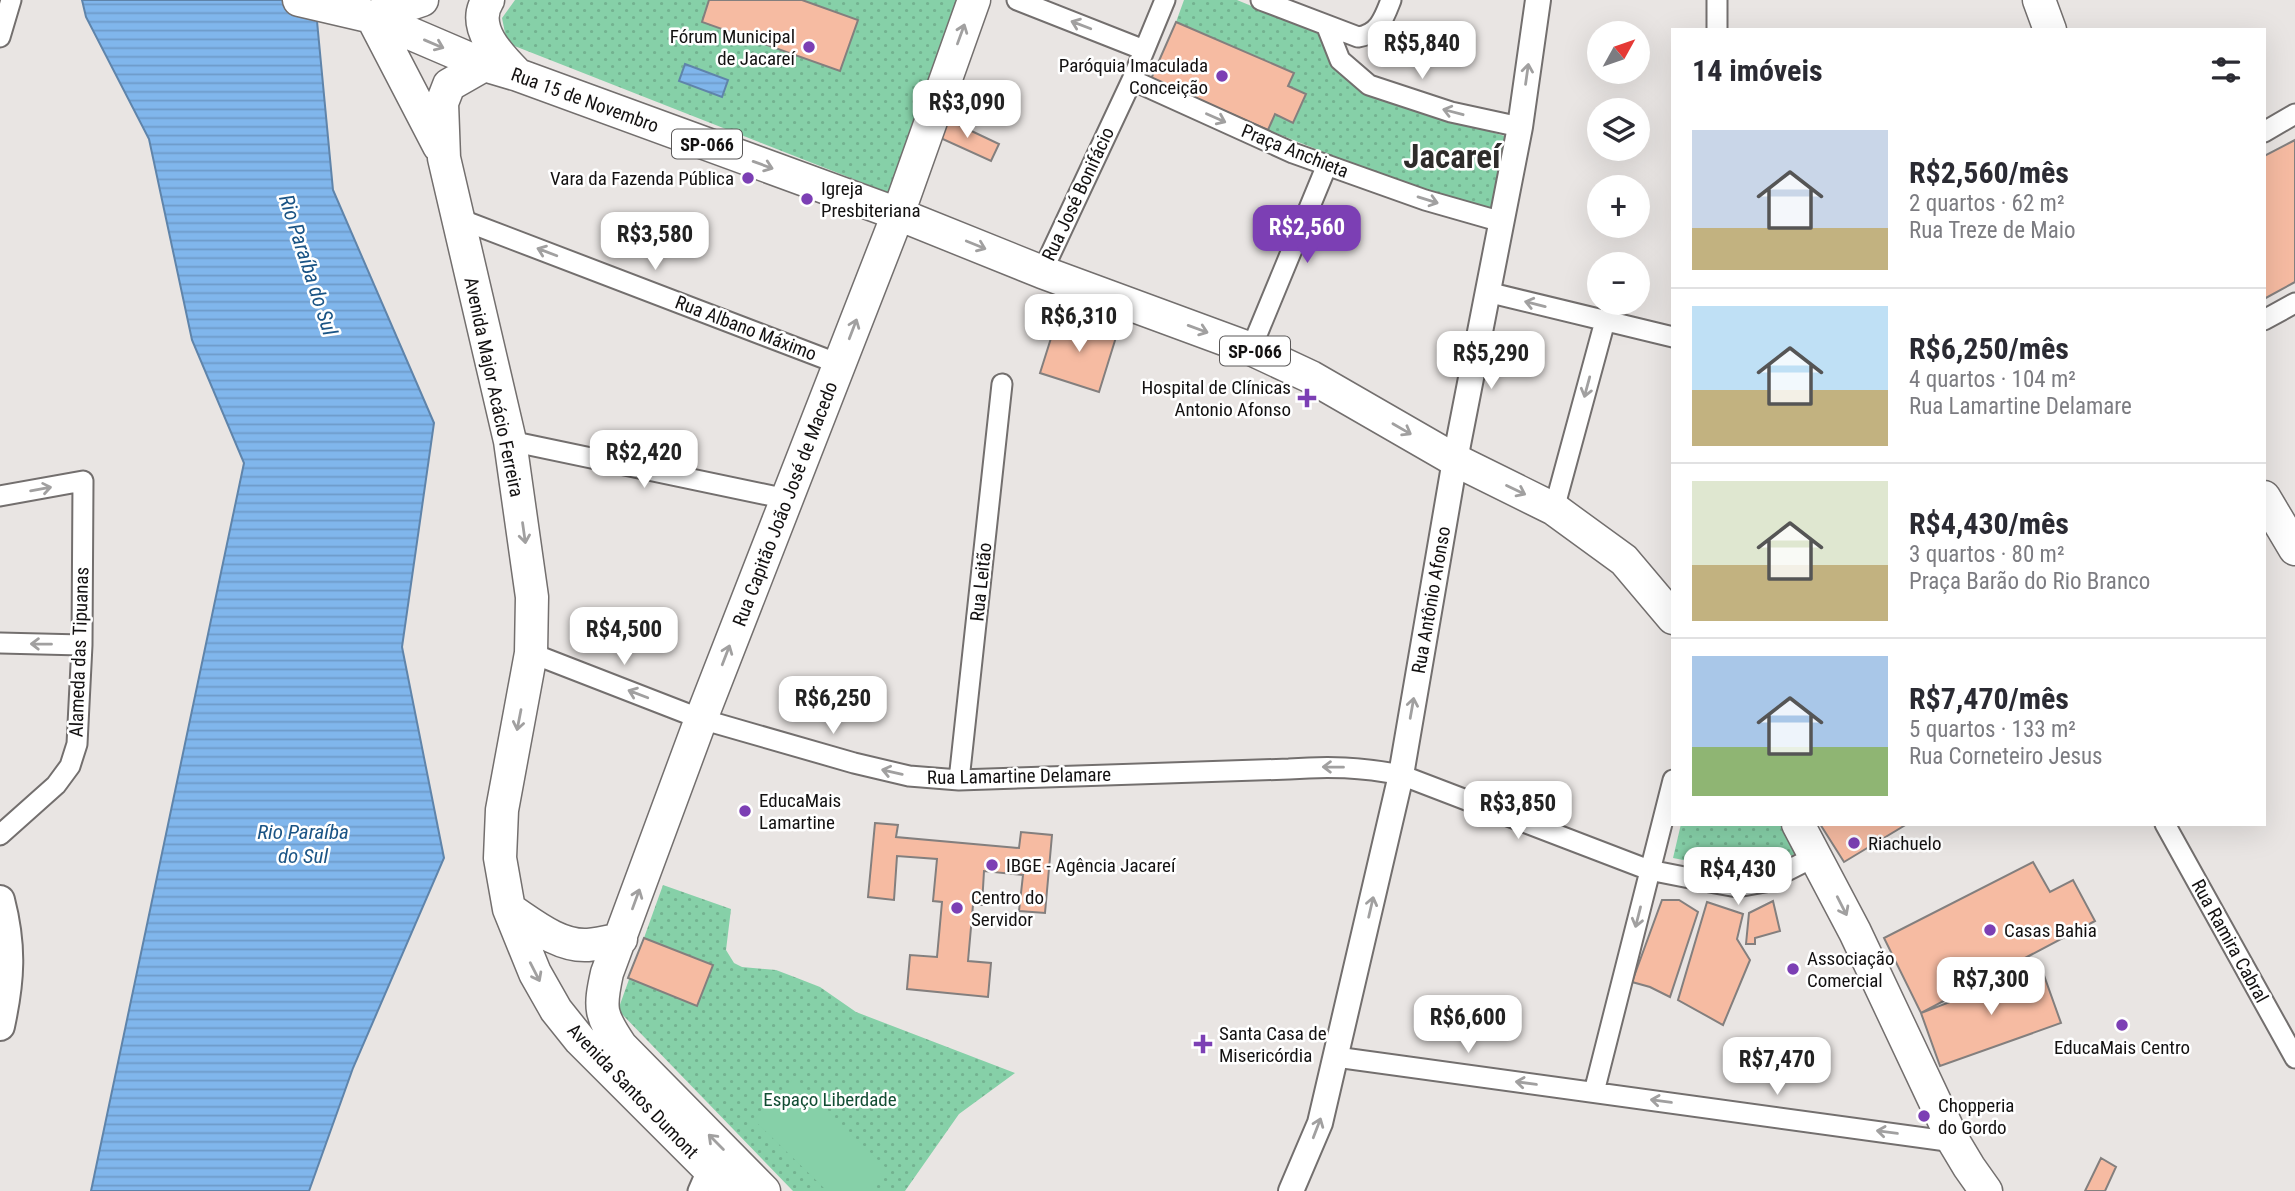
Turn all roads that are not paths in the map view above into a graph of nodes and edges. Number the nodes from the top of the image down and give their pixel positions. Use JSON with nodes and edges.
{"nodes":[{"id":1,"x":11,"y":0,"type":"edge"},
{"id":2,"x":299,"y":0,"type":"edge"},
{"id":3,"x":422,"y":0,"type":"edge"},
{"id":4,"x":488,"y":0,"type":"edge"},
{"id":5,"x":974,"y":0,"type":"edge"},
{"id":6,"x":1017,"y":0,"type":"edge"},
{"id":7,"x":1165,"y":0,"type":"edge"},
{"id":8,"x":1261,"y":0,"type":"edge"},
{"id":9,"x":1391,"y":0,"type":"edge"},
{"id":10,"x":1538,"y":0,"type":"edge"},
{"id":11,"x":1717,"y":0,"type":"edge"},
{"id":12,"x":2039,"y":0,"type":"edge"},
{"id":13,"x":370,"y":9,"type":"edge"},
{"id":14,"x":1327,"y":27,"type":"junction"},
{"id":15,"x":1717,"y":28,"type":"edge"},
{"id":16,"x":2049,"y":28,"type":"edge"},
{"id":17,"x":0,"y":37,"type":"edge"},
{"id":18,"x":1144,"y":50,"type":"junction"},
{"id":19,"x":484,"y":65,"type":"junction"},
{"id":20,"x":518,"y":75,"type":"junction"},
{"id":21,"x":1132,"y":80,"type":"junction"},
{"id":22,"x":2295,"y":114,"type":"edge"},
{"id":23,"x":1520,"y":127,"type":"junction"},
{"id":24,"x":2266,"y":131,"type":"edge"},
{"id":25,"x":444,"y":158,"type":"junction"},
{"id":26,"x":1326,"y":165,"type":"junction"},
{"id":27,"x":898,"y":214,"type":"junction"},
{"id":28,"x":457,"y":218,"type":"junction"},
{"id":29,"x":1502,"y":222,"type":"junction"},
{"id":30,"x":1042,"y":272,"type":"junction"},
{"id":31,"x":1487,"y":292,"type":"junction"},
{"id":32,"x":2295,"y":303,"type":"edge"},
{"id":33,"x":2266,"y":319,"type":"edge"},
{"id":34,"x":1605,"y":321,"type":"junction"},
{"id":35,"x":1671,"y":337,"type":"edge"},
{"id":36,"x":1251,"y":349,"type":"junction"},
{"id":37,"x":839,"y":364,"type":"junction"},
{"id":38,"x":1002,"y":384,"type":"dead end"},
{"id":39,"x":510,"y":441,"type":"junction"},
{"id":40,"x":1455,"y":460,"type":"junction"},
{"id":41,"x":0,"y":496,"type":"edge"},
{"id":42,"x":786,"y":499,"type":"junction"},
{"id":43,"x":2266,"y":503,"type":"edge"},
{"id":44,"x":1553,"y":509,"type":"junction"},
{"id":45,"x":2295,"y":549,"type":"edge"},
{"id":46,"x":1671,"y":616,"type":"edge"},
{"id":47,"x":0,"y":643,"type":"edge"},
{"id":48,"x":82,"y":645,"type":"junction"},
{"id":49,"x":531,"y":653,"type":"junction"},
{"id":50,"x":701,"y":719,"type":"junction"},
{"id":51,"x":1401,"y":775,"type":"junction"},
{"id":52,"x":959,"y":780,"type":"junction"},
{"id":53,"x":1671,"y":788,"type":"edge"},
{"id":54,"x":1799,"y":826,"type":"edge"},
{"id":55,"x":2166,"y":826,"type":"edge"},
{"id":56,"x":0,"y":835,"type":"edge"},
{"id":57,"x":1816,"y":856,"type":"junction"},
{"id":58,"x":1649,"y":870,"type":"junction"},
{"id":59,"x":0,"y":900,"type":"edge"},
{"id":60,"x":509,"y":909,"type":"junction"},
{"id":61,"x":621,"y":939,"type":"junction"},
{"id":62,"x":601,"y":1010,"type":"joint"},
{"id":63,"x":0,"y":1026,"type":"edge"},
{"id":64,"x":1336,"y":1057,"type":"junction"},
{"id":65,"x":2295,"y":1058,"type":"edge"},
{"id":66,"x":1594,"y":1092,"type":"junction"},
{"id":67,"x":1955,"y":1142,"type":"junction"},
{"id":68,"x":703,"y":1180,"type":"edge"},
{"id":69,"x":731,"y":1191,"type":"edge"},
{"id":70,"x":764,"y":1191,"type":"edge"},
{"id":71,"x":1291,"y":1191,"type":"edge"},
{"id":72,"x":1986,"y":1191,"type":"edge"}],
"edges":[{"from":1,"to":17,"type":"street"},
{"from":2,"to":13,"type":"main road","number":"SP-066"},
{"from":3,"to":13,"type":"main road","number":"SP-066"},
{"from":4,"to":20,"type":"main road"},
{"from":27,"to":5,"type":"main road","name":"Rua Capitão João José de Macedo","one_way":true},
{"from":18,"to":6,"type":"street","one_way":true},
{"from":7,"to":18,"type":"street","name":"Rua José Bonifácio"},
{"from":8,"to":14,"type":"street"},
{"from":9,"to":14,"type":"street"},
{"from":23,"to":10,"type":"street","name":"Rua Antônio Afonso","one_way":true},
{"from":11,"to":15,"type":"street"},
{"from":12,"to":16,"type":"main road"},
{"from":13,"to":19,"type":"main road","name":"Rua 15 de Novembro","number":"SP-066","one_way":true},
{"from":13,"to":25,"type":"main road","name":"Avenida Major Acácio Ferreira"},
{"from":23,"to":14,"type":"street","one_way":true},
{"from":18,"to":21,"type":"street","name":"Rua José Bonifácio"},
{"from":19,"to":20,"type":"main road","name":"Rua 15 de Novembro","number":"SP-066"},
{"from":19,"to":25,"type":"main road","name":"Avenida Major Acácio Ferreira"},
{"from":20,"to":27,"type":"main road","name":"Rua 15 de Novembro","number":"SP-066","one_way":true},
{"from":21,"to":26,"type":"street","name":"Praça Anchieta","one_way":true},
{"from":21,"to":30,"type":"street","name":"Rua José Bonifácio"},
{"from":22,"to":24,"type":"street"},
{"from":23,"to":29,"type":"street","name":"Rua Antônio Afonso"},
{"from":25,"to":28,"type":"main road","name":"Avenida Major Acácio Ferreira"},
{"from":26,"to":29,"type":"street","name":"Praça Anchieta","one_way":true},
{"from":26,"to":36,"type":"street"},
{"from":27,"to":30,"type":"main road","name":"Rua 15 de Novembro","number":"SP-066","one_way":true},
{"from":37,"to":27,"type":"main road","name":"Rua Capitão João José de Macedo","one_way":true},
{"from":37,"to":28,"type":"street","name":"Rua Albano Máximo","one_way":true},
{"from":28,"to":39,"type":"main road","name":"Avenida Major Acácio Ferreira"},
{"from":29,"to":31,"type":"street","name":"Rua Antônio Afonso"},
{"from":30,"to":36,"type":"main road","name":"Rua 15 de Novembro","number":"SP-066","one_way":true},
{"from":34,"to":31,"type":"street","one_way":true},
{"from":31,"to":40,"type":"street","name":"Rua Antônio Afonso"},
{"from":32,"to":33,"type":"street"},
{"from":34,"to":35,"type":"street"},
{"from":34,"to":44,"type":"street","one_way":true},
{"from":36,"to":40,"type":"main road","name":"Rua 15 de Novembro","number":"SP-066","one_way":true},
{"from":37,"to":42,"type":"main road","name":"Rua Capitão João José de Macedo"},
{"from":38,"to":52,"type":"street","name":"Rua Leitão"},
{"from":39,"to":42,"type":"street"},
{"from":39,"to":49,"type":"main road","name":"Avenida Major Acácio Ferreira","one_way":true},
{"from":40,"to":44,"type":"main road","number":"SP-066","one_way":true},
{"from":51,"to":40,"type":"street","name":"Rua Antônio Afonso","one_way":true},
{"from":41,"to":48,"type":"street","name":"Alameda das Tipuanas","one_way":true},
{"from":50,"to":42,"type":"main road","name":"Rua Capitão João José de Macedo","one_way":true},
{"from":43,"to":45,"type":"main road"},
{"from":44,"to":46,"type":"main road","number":"SP-066"},
{"from":48,"to":47,"type":"street","one_way":true},
{"from":48,"to":56,"type":"street","name":"Alameda das Tipuanas"},
{"from":50,"to":49,"type":"street","name":"Rua Lamartine Delamare","one_way":true},
{"from":49,"to":60,"type":"main road","name":"Avenida Major Acácio Ferreira","one_way":true},
{"from":52,"to":50,"type":"street","name":"Rua Lamartine Delamare","one_way":true},
{"from":61,"to":50,"type":"main road","name":"Rua Capitão João José de Macedo","one_way":true},
{"from":51,"to":52,"type":"street","name":"Rua Lamartine Delamare","one_way":true},
{"from":51,"to":58,"type":"street","name":"Rua Lamartine Delamare"},
{"from":64,"to":51,"type":"street","name":"Rua Antônio Afonso","one_way":true},
{"from":53,"to":58,"type":"street"},
{"from":54,"to":57,"type":"main road"},
{"from":55,"to":65,"type":"street","name":"Rua Ramira Cabral"},
{"from":57,"to":58,"type":"street","name":"Rua Lamartine Delamare"},
{"from":57,"to":67,"type":"main road","one_way":true},
{"from":58,"to":66,"type":"street","one_way":true},
{"from":59,"to":63,"type":"main road"},
{"from":60,"to":61,"type":"main road"},
{"from":60,"to":68,"type":"main road","name":"Avenida Santos Dumont","one_way":true},
{"from":61,"to":62,"type":"main road","name":"Rua Capitão João José de Macedo"},
{"from":70,"to":62,"type":"main road","name":"Avenida Santos Dumont","one_way":true},
{"from":66,"to":64,"type":"street","one_way":true},
{"from":71,"to":64,"type":"street","name":"Rua Antônio Afonso","one_way":true},
{"from":67,"to":66,"type":"street","one_way":true},
{"from":67,"to":72,"type":"main road"},
{"from":68,"to":69,"type":"main road","name":"Avenida Santos Dumont"}]}
